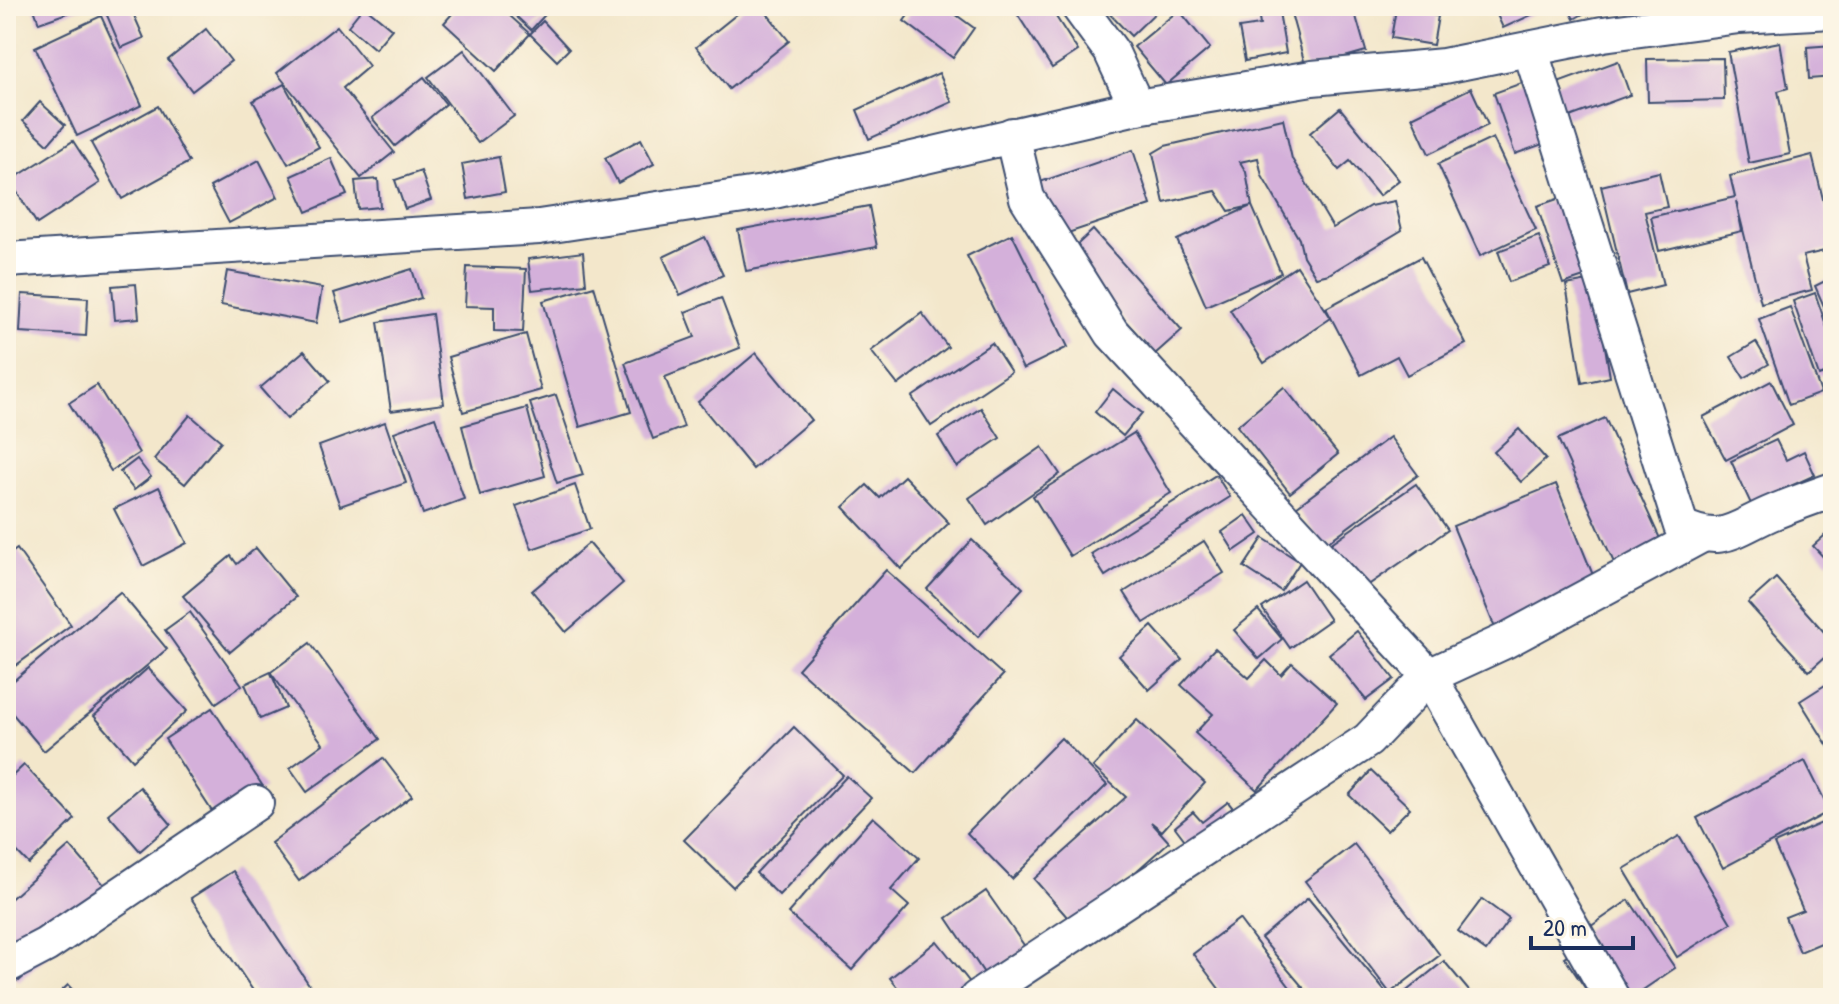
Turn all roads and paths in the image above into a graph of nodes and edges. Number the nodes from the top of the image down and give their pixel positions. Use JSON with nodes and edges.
{"nodes":[{"id":1,"x":1078,"y":6,"type":"edge"},
{"id":2,"x":1833,"y":11,"type":"edge"},
{"id":3,"x":1530,"y":49,"type":"junction"},
{"id":4,"x":1137,"y":107,"type":"junction"},
{"id":5,"x":1012,"y":135,"type":"junction"},
{"id":6,"x":6,"y":260,"type":"edge"},
{"id":7,"x":1833,"y":490,"type":"edge"},
{"id":8,"x":1700,"y":536,"type":"junction"},
{"id":9,"x":1429,"y":676,"type":"junction"},
{"id":10,"x":256,"y":803,"type":"dead end"},
{"id":11,"x":6,"y":966,"type":"edge"},
{"id":12,"x":977,"y":998,"type":"edge"},
{"id":13,"x":1612,"y":998,"type":"edge"}],
"edges":[{"from":1,"to":4,"type":"street"},
{"from":2,"to":3,"type":"street"},
{"from":3,"to":4,"type":"street"},
{"from":3,"to":8,"type":"street"},
{"from":4,"to":5,"type":"street"},
{"from":5,"to":6,"type":"street"},
{"from":5,"to":9,"type":"street"},
{"from":7,"to":8,"type":"street"},
{"from":8,"to":9,"type":"street"},
{"from":9,"to":12,"type":"street"},
{"from":9,"to":13,"type":"street"},
{"from":10,"to":11,"type":"street"}]}
